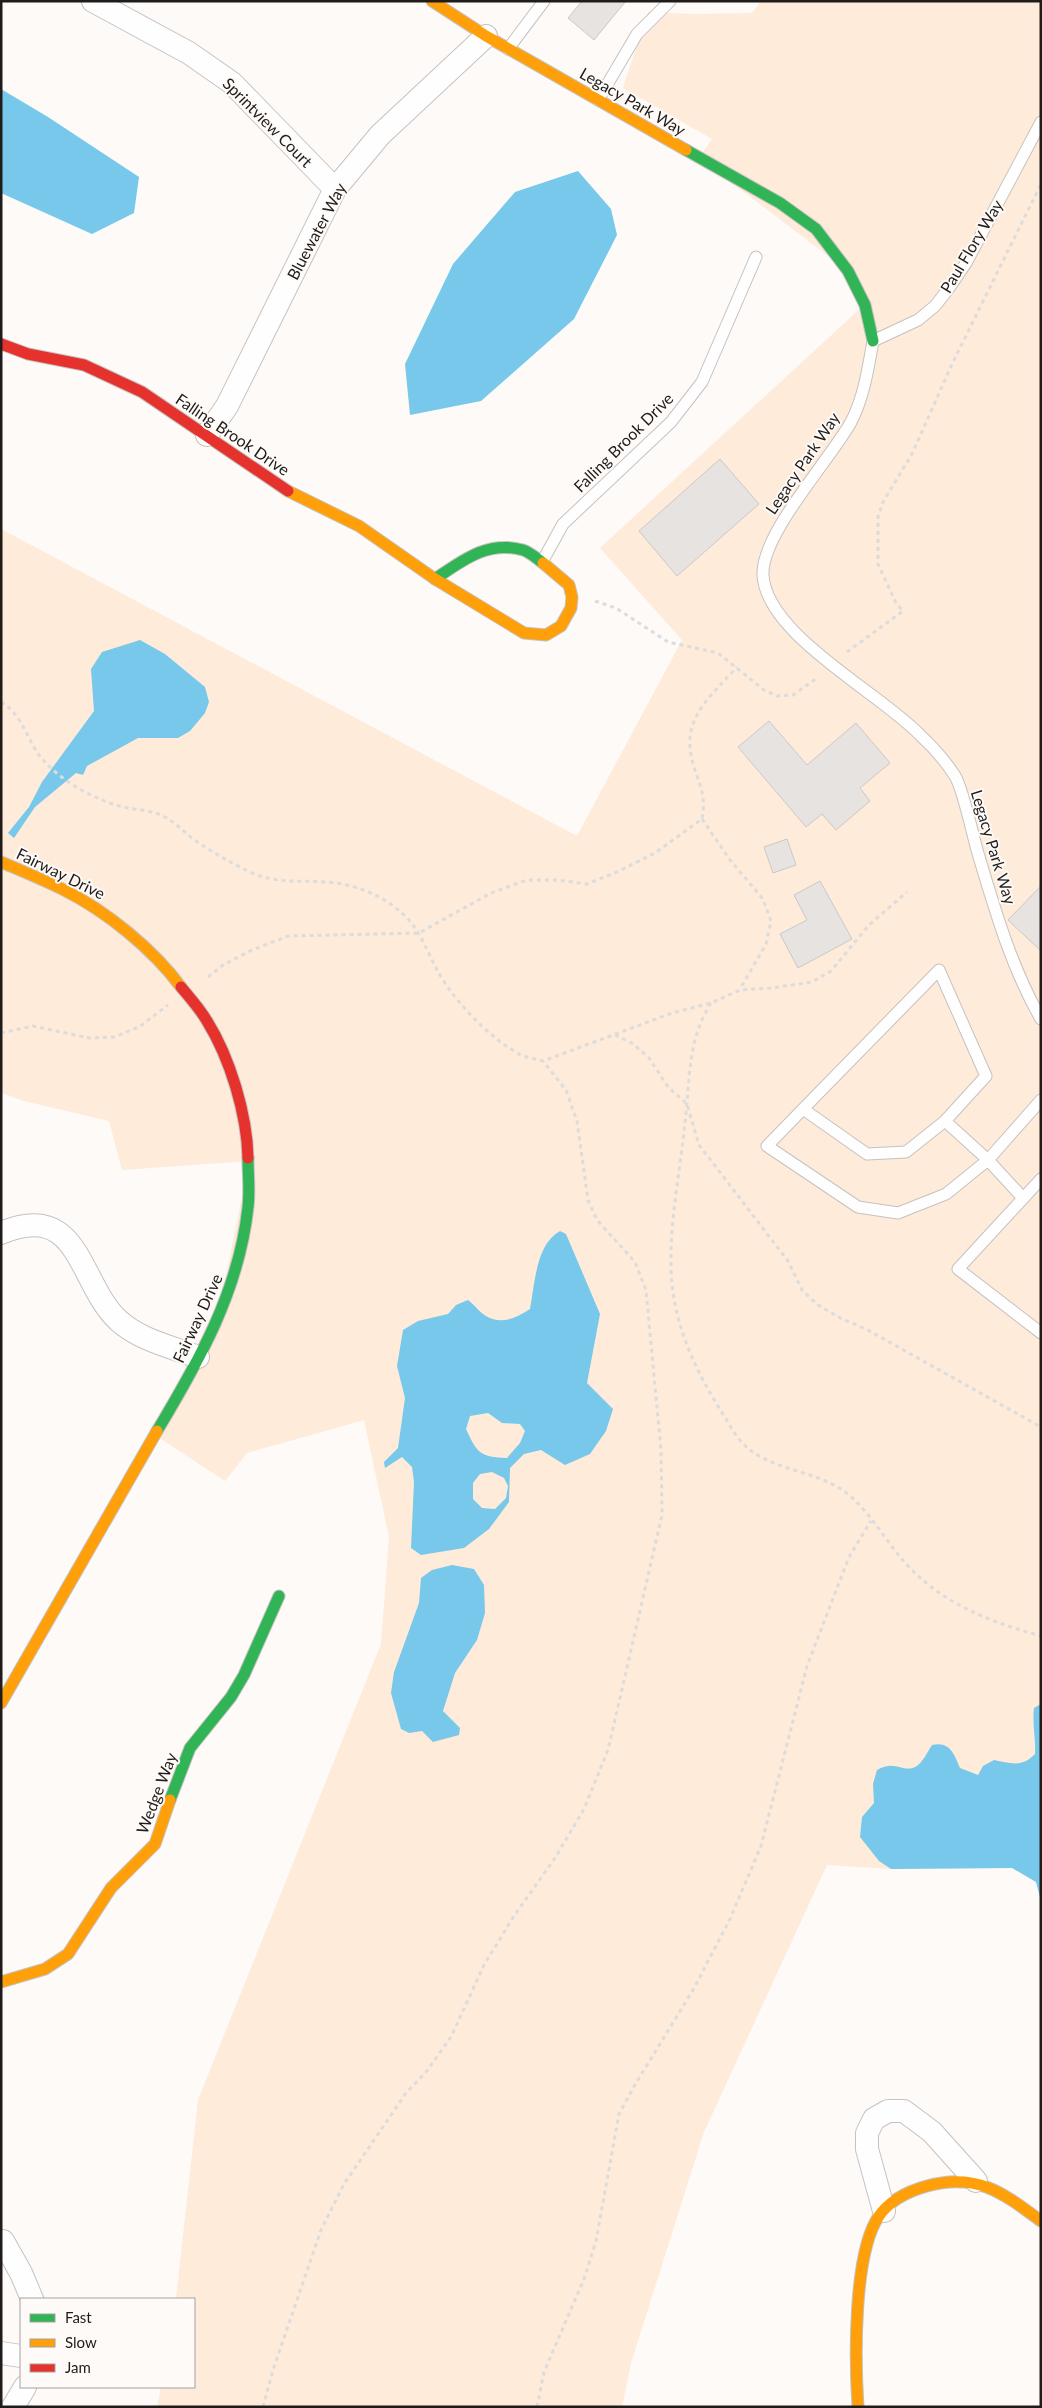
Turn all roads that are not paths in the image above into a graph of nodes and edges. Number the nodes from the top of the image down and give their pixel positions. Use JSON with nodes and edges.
{"nodes":[{"id":1,"x":93,"y":1,"type":"edge"},
{"id":2,"x":432,"y":1,"type":"edge"},
{"id":3,"x":544,"y":1,"type":"edge"},
{"id":4,"x":670,"y":1,"type":"edge"},
{"id":5,"x":486,"y":36,"type":"junction"},
{"id":6,"x":508,"y":49,"type":"junction"},
{"id":7,"x":598,"y":100,"type":"junction"},
{"id":8,"x":1041,"y":122,"type":"edge"},
{"id":9,"x":335,"y":189,"type":"junction"},
{"id":10,"x":756,"y":257,"type":"dead end"},
{"id":11,"x":873,"y":341,"type":"junction"},
{"id":12,"x":1,"y":344,"type":"edge"},
{"id":13,"x":207,"y":435,"type":"junction"},
{"id":14,"x":542,"y":562,"type":"junction"},
{"id":15,"x":435,"y":579,"type":"junction"},
{"id":16,"x":1,"y":862,"type":"edge"},
{"id":17,"x":1041,"y":1020,"type":"edge"},
{"id":18,"x":1041,"y":1100,"type":"edge"},
{"id":19,"x":803,"y":1109,"type":"junction"},
{"id":20,"x":945,"y":1121,"type":"junction"},
{"id":21,"x":988,"y":1160,"type":"junction"},
{"id":22,"x":1041,"y":1179,"type":"edge"},
{"id":23,"x":1023,"y":1198,"type":"junction"},
{"id":24,"x":1,"y":1234,"type":"edge"},
{"id":25,"x":1041,"y":1333,"type":"edge"},
{"id":26,"x":198,"y":1357,"type":"junction"},
{"id":27,"x":279,"y":1596,"type":"dead end"},
{"id":28,"x":2,"y":1698,"type":"edge"},
{"id":29,"x":1,"y":1982,"type":"edge"},
{"id":30,"x":976,"y":2181,"type":"junction"},
{"id":31,"x":884,"y":2211,"type":"junction"},
{"id":32,"x":1041,"y":2221,"type":"edge"},
{"id":33,"x":3,"y":2241,"type":"dead end"},
{"id":34,"x":32,"y":2298,"type":"edge"},
{"id":35,"x":1,"y":2353,"type":"edge"},
{"id":36,"x":20,"y":2356,"type":"edge"},
{"id":37,"x":24,"y":2388,"type":"edge"},
{"id":38,"x":13,"y":2407,"type":"edge"},
{"id":39,"x":858,"y":2407,"type":"edge"}],
"edges":[{"from":1,"to":9,"type":"street","name":"Sprintview Court"},
{"from":2,"to":5,"type":"street","name":"Legacy Park Way"},
{"from":3,"to":6,"type":"lane"},
{"from":4,"to":7,"type":"lane"},
{"from":5,"to":6,"type":"street","name":"Legacy Park Way"},
{"from":5,"to":9,"type":"street","name":"Bluewater Way"},
{"from":6,"to":7,"type":"street","name":"Legacy Park Way"},
{"from":7,"to":11,"type":"street","name":"Legacy Park Way"},
{"from":8,"to":11,"type":"lane","name":"Paul Flory Way"},
{"from":9,"to":13,"type":"street","name":"Bluewater Way"},
{"from":10,"to":14,"type":"lane","name":"Falling Brook Drive"},
{"from":11,"to":17,"type":"lane","name":"Legacy Park Way"},
{"from":12,"to":13,"type":"street","name":"Falling Brook Drive"},
{"from":13,"to":15,"type":"street","name":"Falling Brook Drive"},
{"from":14,"to":15,"type":"street"},
{"from":14,"to":15,"type":"street","name":"Falling Brook Drive"},
{"from":16,"to":26,"type":"street","name":"Fairway Drive"},
{"from":18,"to":21,"type":"lane"},
{"from":19,"to":20,"type":"lane"},
{"from":19,"to":20,"type":"lane"},
{"from":19,"to":21,"type":"lane"},
{"from":20,"to":21,"type":"lane"},
{"from":21,"to":23,"type":"lane"},
{"from":22,"to":23,"type":"lane"},
{"from":23,"to":25,"type":"lane"},
{"from":24,"to":26,"type":"street"},
{"from":26,"to":28,"type":"street","name":"Fairway Drive"},
{"from":27,"to":29,"type":"street","name":"Wedge Way"},
{"from":30,"to":31,"type":"street"},
{"from":30,"to":31,"type":"street"},
{"from":30,"to":32,"type":"street"},
{"from":31,"to":39,"type":"street"},
{"from":33,"to":34,"type":"street"},
{"from":35,"to":36,"type":"street"},
{"from":37,"to":38,"type":"street"}]}
